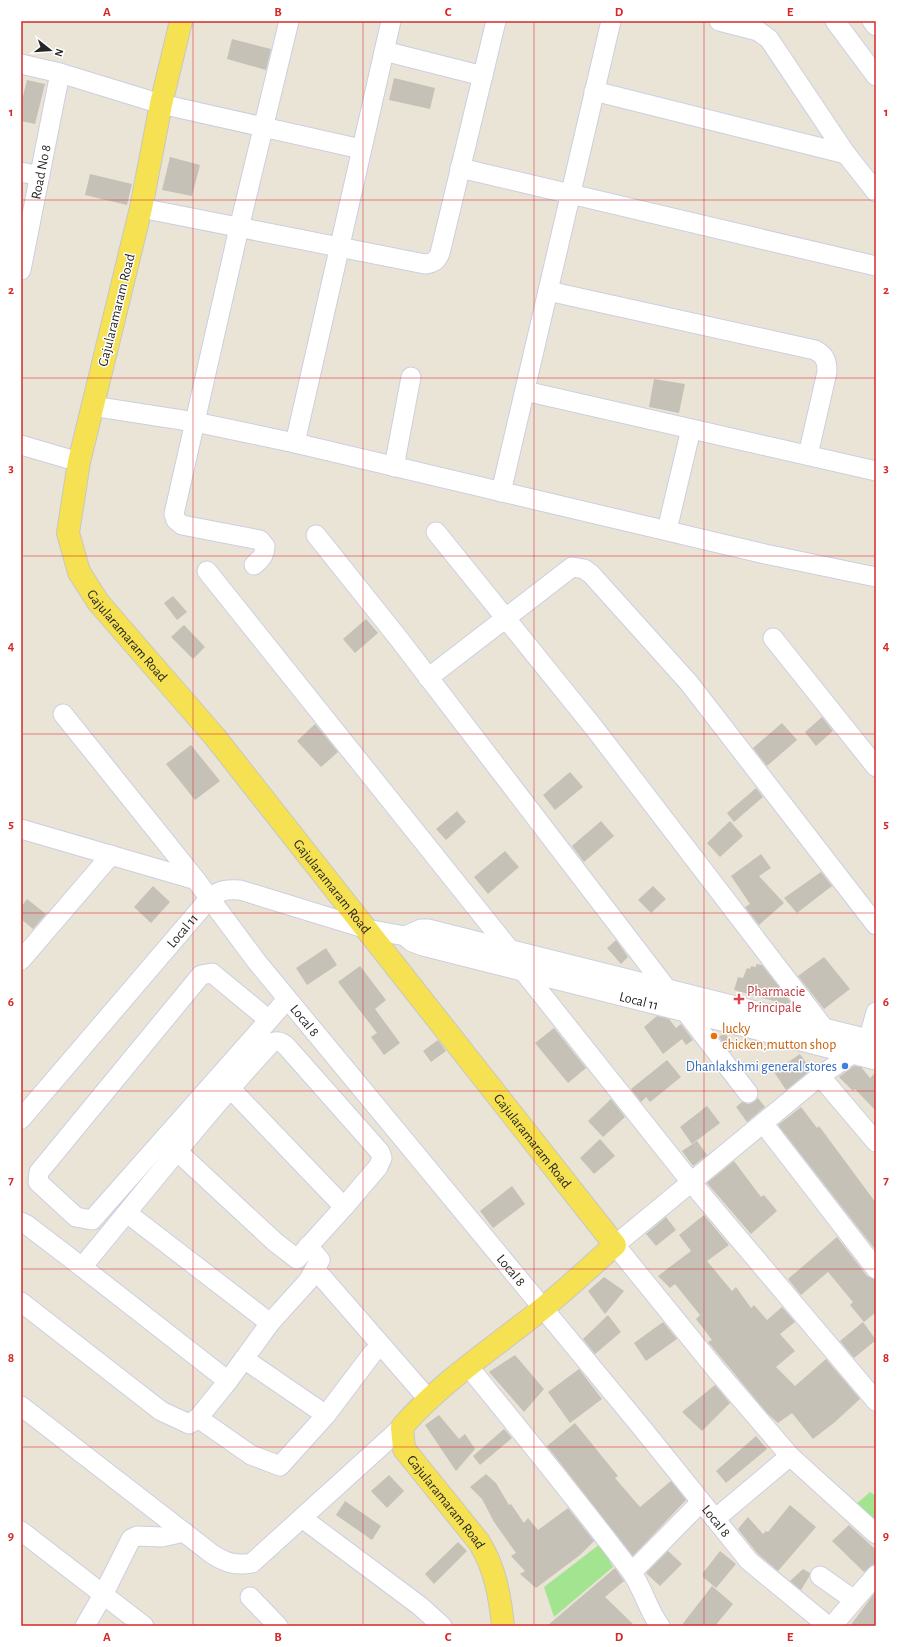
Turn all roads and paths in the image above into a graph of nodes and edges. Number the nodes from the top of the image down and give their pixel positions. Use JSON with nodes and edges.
{"nodes":[{"id":1,"x":181,"y":21,"type":"edge"},
{"id":2,"x":289,"y":21,"type":"edge"},
{"id":3,"x":391,"y":21,"type":"edge"},
{"id":4,"x":496,"y":21,"type":"edge"},
{"id":5,"x":610,"y":21,"type":"edge"},
{"id":6,"x":719,"y":21,"type":"edge"},
{"id":7,"x":835,"y":21,"type":"edge"},
{"id":8,"x":872,"y":21,"type":"edge"},
{"id":9,"x":876,"y":26,"type":"edge"},
{"id":10,"x":384,"y":51,"type":"junction"},
{"id":11,"x":21,"y":64,"type":"edge"},
{"id":12,"x":60,"y":73,"type":"junction"},
{"id":13,"x":483,"y":76,"type":"junction"},
{"id":14,"x":876,"y":76,"type":"edge"},
{"id":15,"x":594,"y":91,"type":"junction"},
{"id":16,"x":161,"y":104,"type":"junction"},
{"id":17,"x":265,"y":127,"type":"junction"},
{"id":18,"x":361,"y":149,"type":"junction"},
{"id":19,"x":846,"y":154,"type":"junction"},
{"id":20,"x":460,"y":168,"type":"junction"},
{"id":21,"x":21,"y":172,"type":"edge"},
{"id":22,"x":40,"y":176,"type":"junction"},
{"id":23,"x":876,"y":192,"type":"edge"},
{"id":24,"x":570,"y":194,"type":"junction"},
{"id":25,"x":141,"y":208,"type":"junction"},
{"id":26,"x":239,"y":228,"type":"junction"},
{"id":27,"x":339,"y":248,"type":"junction"},
{"id":28,"x":876,"y":266,"type":"edge"},
{"id":29,"x":21,"y":270,"type":"edge"},
{"id":30,"x":548,"y":291,"type":"junction"},
{"id":31,"x":411,"y":377,"type":"dead end"},
{"id":32,"x":525,"y":391,"type":"junction"},
{"id":33,"x":92,"y":406,"type":"junction"},
{"id":34,"x":195,"y":422,"type":"junction"},
{"id":35,"x":691,"y":429,"type":"junction"},
{"id":36,"x":295,"y":444,"type":"junction"},
{"id":37,"x":21,"y":445,"type":"edge"},
{"id":38,"x":808,"y":455,"type":"junction"},
{"id":39,"x":78,"y":462,"type":"junction"},
{"id":40,"x":394,"y":467,"type":"junction"},
{"id":41,"x":876,"y":470,"type":"edge"},
{"id":42,"x":501,"y":492,"type":"junction"},
{"id":43,"x":667,"y":530,"type":"junction"},
{"id":44,"x":436,"y":532,"type":"dead end"},
{"id":45,"x":316,"y":535,"type":"dead end"},
{"id":46,"x":254,"y":565,"type":"dead end"},
{"id":47,"x":207,"y":570,"type":"dead end"},
{"id":48,"x":876,"y":577,"type":"edge"},
{"id":49,"x":505,"y":620,"type":"junction"},
{"id":50,"x":773,"y":638,"type":"dead end"},
{"id":51,"x":428,"y":678,"type":"junction"},
{"id":52,"x":64,"y":714,"type":"dead end"},
{"id":53,"x":876,"y":767,"type":"edge"},
{"id":54,"x":21,"y":829,"type":"edge"},
{"id":55,"x":111,"y":855,"type":"junction"},
{"id":56,"x":196,"y":880,"type":"junction"},
{"id":57,"x":209,"y":899,"type":"junction"},
{"id":58,"x":876,"y":925,"type":"edge"},
{"id":59,"x":367,"y":929,"type":"junction"},
{"id":60,"x":405,"y":936,"type":"junction"},
{"id":61,"x":510,"y":950,"type":"junction"},
{"id":62,"x":21,"y":960,"type":"edge"},
{"id":63,"x":556,"y":971,"type":"junction"},
{"id":64,"x":524,"y":972,"type":"junction"},
{"id":65,"x":667,"y":989,"type":"junction"},
{"id":66,"x":287,"y":999,"type":"junction"},
{"id":67,"x":685,"y":1011,"type":"junction"},
{"id":68,"x":718,"y":1011,"type":"junction"},
{"id":69,"x":876,"y":1012,"type":"edge"},
{"id":70,"x":269,"y":1020,"type":"junction"},
{"id":71,"x":824,"y":1028,"type":"junction"},
{"id":72,"x":867,"y":1050,"type":"edge"},
{"id":73,"x":820,"y":1076,"type":"junction"},
{"id":74,"x":230,"y":1088,"type":"junction"},
{"id":75,"x":748,"y":1093,"type":"dead end"},
{"id":76,"x":21,"y":1119,"type":"edge"},
{"id":77,"x":763,"y":1123,"type":"junction"},
{"id":78,"x":876,"y":1142,"type":"edge"},
{"id":79,"x":178,"y":1151,"type":"junction"},
{"id":80,"x":691,"y":1182,"type":"junction"},
{"id":81,"x":344,"y":1207,"type":"junction"},
{"id":82,"x":127,"y":1213,"type":"junction"},
{"id":83,"x":21,"y":1222,"type":"edge"},
{"id":84,"x":616,"y":1245,"type":"junction"},
{"id":85,"x":308,"y":1246,"type":"junction"},
{"id":86,"x":82,"y":1267,"type":"junction"},
{"id":87,"x":876,"y":1268,"type":"edge"},
{"id":88,"x":311,"y":1275,"type":"junction"},
{"id":89,"x":21,"y":1302,"type":"edge"},
{"id":90,"x":542,"y":1308,"type":"junction"},
{"id":91,"x":270,"y":1323,"type":"junction"},
{"id":92,"x":377,"y":1350,"type":"junction"},
{"id":93,"x":244,"y":1359,"type":"junction"},
{"id":94,"x":468,"y":1366,"type":"junction"},
{"id":95,"x":228,"y":1381,"type":"junction"},
{"id":96,"x":876,"y":1401,"type":"edge"},
{"id":97,"x":423,"y":1404,"type":"junction"},
{"id":98,"x":21,"y":1406,"type":"edge"},
{"id":99,"x":326,"y":1415,"type":"junction"},
{"id":100,"x":198,"y":1418,"type":"junction"},
{"id":101,"x":402,"y":1427,"type":"junction"},
{"id":102,"x":790,"y":1456,"type":"junction"},
{"id":103,"x":701,"y":1502,"type":"junction"},
{"id":104,"x":302,"y":1518,"type":"junction"},
{"id":105,"x":715,"y":1519,"type":"junction"},
{"id":106,"x":21,"y":1531,"type":"edge"},
{"id":107,"x":184,"y":1532,"type":"junction"},
{"id":108,"x":876,"y":1534,"type":"edge"},
{"id":109,"x":632,"y":1572,"type":"junction"},
{"id":110,"x":876,"y":1575,"type":"edge"},
{"id":111,"x":820,"y":1576,"type":"dead end"},
{"id":112,"x":103,"y":1595,"type":"junction"},
{"id":113,"x":250,"y":1597,"type":"dead end"},
{"id":114,"x":854,"y":1600,"type":"junction"},
{"id":115,"x":651,"y":1623,"type":"edge"},
{"id":116,"x":85,"y":1626,"type":"edge"},
{"id":117,"x":144,"y":1626,"type":"edge"},
{"id":118,"x":278,"y":1626,"type":"edge"},
{"id":119,"x":442,"y":1626,"type":"edge"},
{"id":120,"x":502,"y":1626,"type":"edge"},
{"id":121,"x":828,"y":1626,"type":"edge"},
{"id":122,"x":832,"y":1626,"type":"edge"}],
"edges":[{"from":1,"to":16,"type":"main road","name":"Gajularamaram Road"},
{"from":2,"to":17,"type":"street"},
{"from":3,"to":10,"type":"street"},
{"from":4,"to":13,"type":"street"},
{"from":5,"to":15,"type":"street"},
{"from":6,"to":19,"type":"street"},
{"from":7,"to":14,"type":"street"},
{"from":8,"to":9,"type":"street"},
{"from":10,"to":13,"type":"street"},
{"from":10,"to":18,"type":"street"},
{"from":11,"to":12,"type":"street"},
{"from":12,"to":16,"type":"street"},
{"from":12,"to":22,"type":"street","name":"Road No 8"},
{"from":13,"to":20,"type":"street"},
{"from":15,"to":19,"type":"street"},
{"from":15,"to":24,"type":"street"},
{"from":16,"to":17,"type":"street"},
{"from":16,"to":25,"type":"main road","name":"Gajularamaram Road"},
{"from":17,"to":18,"type":"street"},
{"from":17,"to":26,"type":"street"},
{"from":18,"to":27,"type":"street"},
{"from":19,"to":23,"type":"street"},
{"from":20,"to":24,"type":"street"},
{"from":20,"to":27,"type":"street"},
{"from":21,"to":22,"type":"street"},
{"from":22,"to":29,"type":"street","name":"Road No 8"},
{"from":24,"to":28,"type":"street"},
{"from":24,"to":30,"type":"street"},
{"from":25,"to":26,"type":"street"},
{"from":25,"to":33,"type":"main road","name":"Gajularamaram Road"},
{"from":26,"to":27,"type":"street"},
{"from":26,"to":34,"type":"street"},
{"from":27,"to":36,"type":"street"},
{"from":30,"to":32,"type":"street"},
{"from":30,"to":38,"type":"street"},
{"from":31,"to":40,"type":"street"},
{"from":32,"to":35,"type":"street"},
{"from":32,"to":42,"type":"street"},
{"from":33,"to":34,"type":"street"},
{"from":33,"to":39,"type":"main road","name":"Gajularamaram Road"},
{"from":34,"to":36,"type":"street"},
{"from":34,"to":46,"type":"street"},
{"from":35,"to":38,"type":"street"},
{"from":35,"to":43,"type":"street"},
{"from":36,"to":40,"type":"street"},
{"from":37,"to":39,"type":"street"},
{"from":38,"to":41,"type":"street"},
{"from":39,"to":59,"type":"main road","name":"Gajularamaram Road"},
{"from":40,"to":42,"type":"street"},
{"from":42,"to":43,"type":"street"},
{"from":43,"to":48,"type":"street"},
{"from":44,"to":49,"type":"street"},
{"from":45,"to":51,"type":"street"},
{"from":47,"to":61,"type":"street"},
{"from":49,"to":51,"type":"street"},
{"from":49,"to":58,"type":"street"},
{"from":49,"to":71,"type":"street"},
{"from":50,"to":53,"type":"street"},
{"from":51,"to":65,"type":"street"},
{"from":52,"to":56,"type":"street","name":"Local 8"},
{"from":54,"to":55,"type":"street"},
{"from":55,"to":56,"type":"street"},
{"from":55,"to":62,"type":"street"},
{"from":56,"to":57,"type":"street","name":"Local 8"},
{"from":57,"to":59,"type":"street","name":"Local 11"},
{"from":57,"to":66,"type":"street","name":"Local 8"},
{"from":57,"to":76,"type":"street","name":"Local 11"},
{"from":59,"to":60,"type":"street","name":"Local 11"},
{"from":59,"to":84,"type":"main road","name":"Gajularamaram Road"},
{"from":60,"to":61,"type":"street","name":"Local 11"},
{"from":60,"to":64,"type":"street","name":"Local 11"},
{"from":61,"to":63,"type":"street","name":"Local 11"},
{"from":63,"to":64,"type":"street","name":"Local 11"},
{"from":63,"to":65,"type":"street","name":"Local 11"},
{"from":63,"to":67,"type":"street","name":"Local 11"},
{"from":64,"to":80,"type":"street"},
{"from":65,"to":68,"type":"street","name":"Local 11"},
{"from":66,"to":70,"type":"street"},
{"from":66,"to":90,"type":"street","name":"Local 8"},
{"from":67,"to":68,"type":"street","name":"Local 11"},
{"from":67,"to":75,"type":"street"},
{"from":68,"to":71,"type":"street","name":"Local 11"},
{"from":68,"to":72,"type":"street","name":"Local 11"},
{"from":69,"to":72,"type":"street"},
{"from":70,"to":70,"type":"street"},
{"from":71,"to":72,"type":"street","name":"Local 11"},
{"from":72,"to":73,"type":"street"},
{"from":73,"to":77,"type":"street"},
{"from":73,"to":78,"type":"street"},
{"from":74,"to":79,"type":"street"},
{"from":74,"to":81,"type":"street"},
{"from":74,"to":81,"type":"street"},
{"from":77,"to":80,"type":"street"},
{"from":77,"to":87,"type":"street"},
{"from":79,"to":82,"type":"street"},
{"from":79,"to":85,"type":"street"},
{"from":80,"to":84,"type":"street"},
{"from":80,"to":96,"type":"street"},
{"from":81,"to":85,"type":"street"},
{"from":82,"to":86,"type":"street"},
{"from":82,"to":91,"type":"street"},
{"from":83,"to":86,"type":"street"},
{"from":84,"to":90,"type":"main road"},
{"from":84,"to":102,"type":"street"},
{"from":85,"to":88,"type":"street"},
{"from":86,"to":95,"type":"street"},
{"from":88,"to":91,"type":"street"},
{"from":88,"to":92,"type":"street"},
{"from":89,"to":100,"type":"street"},
{"from":90,"to":94,"type":"main road"},
{"from":90,"to":103,"type":"street","name":"Local 8"},
{"from":91,"to":93,"type":"street"},
{"from":92,"to":97,"type":"street"},
{"from":92,"to":99,"type":"street"},
{"from":93,"to":95,"type":"street"},
{"from":93,"to":99,"type":"street"},
{"from":94,"to":97,"type":"main road"},
{"from":94,"to":109,"type":"street"},
{"from":95,"to":100,"type":"street"},
{"from":97,"to":101,"type":"main road"},
{"from":98,"to":107,"type":"street"},
{"from":99,"to":100,"type":"street"},
{"from":101,"to":104,"type":"street"},
{"from":101,"to":120,"type":"main road","name":"Gajularamaram Road"},
{"from":102,"to":105,"type":"street"},
{"from":102,"to":108,"type":"street"},
{"from":103,"to":105,"type":"street","name":"Local 8"},
{"from":103,"to":109,"type":"street"},
{"from":104,"to":107,"type":"street"},
{"from":104,"to":119,"type":"street"},
{"from":105,"to":121,"type":"street","name":"Local 8"},
{"from":106,"to":112,"type":"street"},
{"from":107,"to":112,"type":"street"},
{"from":109,"to":115,"type":"street"},
{"from":110,"to":114,"type":"street"},
{"from":111,"to":114,"type":"street"},
{"from":112,"to":116,"type":"street"},
{"from":112,"to":117,"type":"street"},
{"from":113,"to":118,"type":"street"},
{"from":114,"to":122,"type":"street"}]}
